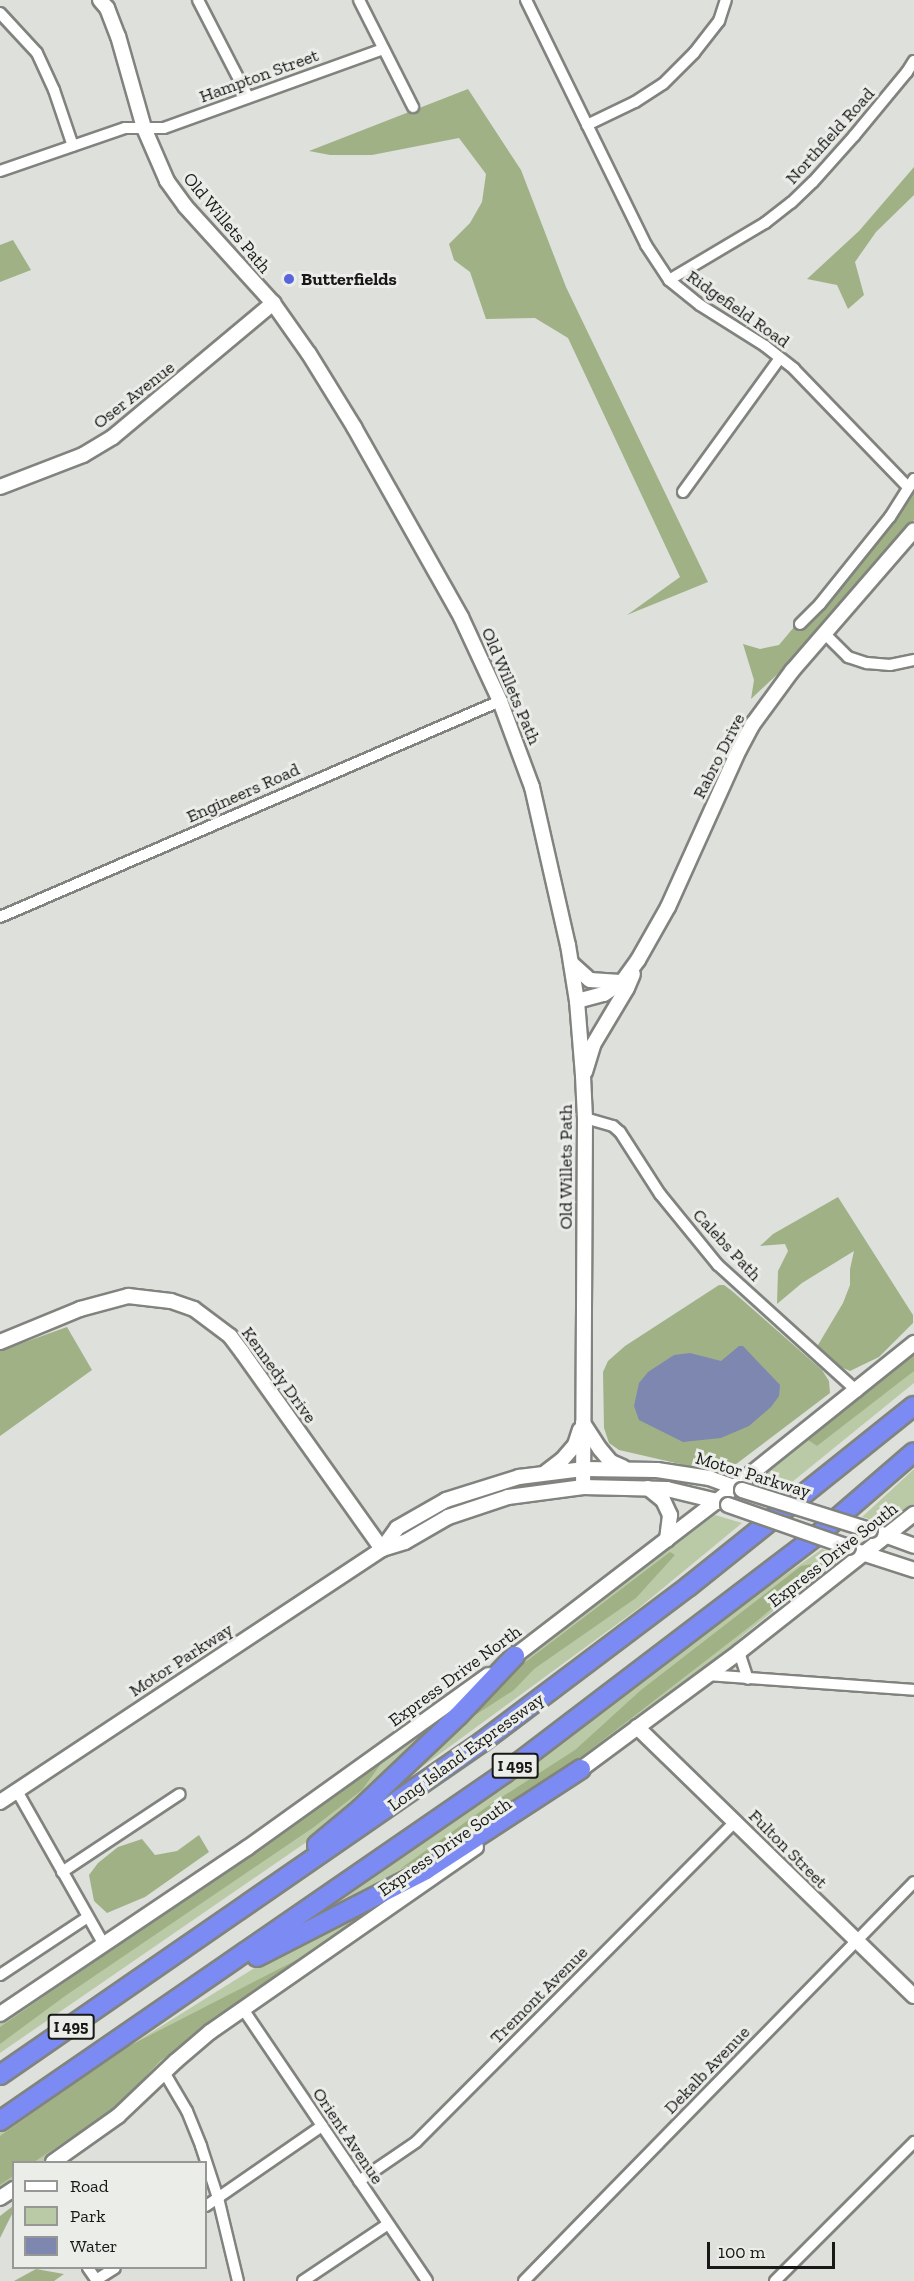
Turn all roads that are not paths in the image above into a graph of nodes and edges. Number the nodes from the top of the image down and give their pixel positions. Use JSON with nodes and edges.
{"nodes":[{"id":1,"x":100,"y":0,"type":"edge"},
{"id":2,"x":198,"y":0,"type":"edge"},
{"id":3,"x":359,"y":0,"type":"edge"},
{"id":4,"x":526,"y":0,"type":"edge"},
{"id":5,"x":726,"y":0,"type":"edge"},
{"id":6,"x":0,"y":13,"type":"edge"},
{"id":7,"x":383,"y":49,"type":"junction"},
{"id":8,"x":914,"y":61,"type":"edge"},
{"id":9,"x":248,"y":97,"type":"junction"},
{"id":10,"x":413,"y":107,"type":"dead end"},
{"id":11,"x":587,"y":125,"type":"junction"},
{"id":12,"x":144,"y":128,"type":"junction"},
{"id":13,"x":73,"y":146,"type":"junction"},
{"id":14,"x":0,"y":171,"type":"edge"},
{"id":15,"x":669,"y":280,"type":"junction"},
{"id":16,"x":273,"y":303,"type":"junction"},
{"id":17,"x":780,"y":358,"type":"junction"},
{"id":18,"x":911,"y":483,"type":"edge"},
{"id":19,"x":0,"y":487,"type":"edge"},
{"id":20,"x":683,"y":492,"type":"dead end"},
{"id":21,"x":914,"y":530,"type":"edge"},
{"id":22,"x":800,"y":624,"type":"dead end"},
{"id":23,"x":825,"y":634,"type":"junction"},
{"id":24,"x":914,"y":660,"type":"edge"},
{"id":25,"x":500,"y":701,"type":"junction"},
{"id":26,"x":0,"y":917,"type":"edge"},
{"id":27,"x":638,"y":960,"type":"junction"},
{"id":28,"x":570,"y":962,"type":"junction"},
{"id":29,"x":622,"y":982,"type":"junction"},
{"id":30,"x":577,"y":1001,"type":"junction"},
{"id":31,"x":583,"y":1076,"type":"junction"},
{"id":32,"x":585,"y":1118,"type":"junction"},
{"id":33,"x":0,"y":1342,"type":"edge"},
{"id":34,"x":914,"y":1343,"type":"edge"},
{"id":35,"x":857,"y":1391,"type":"junction"},
{"id":36,"x":914,"y":1406,"type":"edge"},
{"id":37,"x":584,"y":1423,"type":"junction"},
{"id":38,"x":914,"y":1452,"type":"edge"},
{"id":39,"x":625,"y":1468,"type":"junction"},
{"id":40,"x":583,"y":1469,"type":"junction"},
{"id":41,"x":543,"y":1474,"type":"junction"},
{"id":42,"x":583,"y":1487,"type":"junction"},
{"id":43,"x":648,"y":1488,"type":"junction"},
{"id":44,"x":738,"y":1489,"type":"junction"},
{"id":45,"x":722,"y":1503,"type":"junction"},
{"id":46,"x":914,"y":1514,"type":"edge"},
{"id":47,"x":885,"y":1536,"type":"junction"},
{"id":48,"x":667,"y":1540,"type":"junction"},
{"id":49,"x":914,"y":1546,"type":"edge"},
{"id":50,"x":382,"y":1549,"type":"junction"},
{"id":51,"x":862,"y":1554,"type":"junction"},
{"id":52,"x":914,"y":1570,"type":"edge"},
{"id":53,"x":739,"y":1652,"type":"junction"},
{"id":54,"x":515,"y":1656,"type":"junction"},
{"id":55,"x":707,"y":1675,"type":"junction"},
{"id":56,"x":748,"y":1678,"type":"junction"},
{"id":57,"x":914,"y":1690,"type":"edge"},
{"id":58,"x":637,"y":1727,"type":"junction"},
{"id":59,"x":581,"y":1769,"type":"junction"},
{"id":60,"x":17,"y":1791,"type":"junction"},
{"id":61,"x":180,"y":1794,"type":"dead end"},
{"id":62,"x":0,"y":1802,"type":"edge"},
{"id":63,"x":735,"y":1822,"type":"junction"},
{"id":64,"x":62,"y":1872,"type":"junction"},
{"id":65,"x":914,"y":1882,"type":"edge"},
{"id":66,"x":88,"y":1917,"type":"junction"},
{"id":67,"x":855,"y":1941,"type":"junction"},
{"id":68,"x":104,"y":1943,"type":"junction"},
{"id":69,"x":0,"y":1975,"type":"edge"},
{"id":70,"x":142,"y":1978,"type":"junction"},
{"id":71,"x":914,"y":1996,"type":"edge"},
{"id":72,"x":243,"y":2009,"type":"junction"},
{"id":73,"x":0,"y":2014,"type":"edge"},
{"id":74,"x":97,"y":2055,"type":"junction"},
{"id":75,"x":164,"y":2072,"type":"junction"},
{"id":76,"x":0,"y":2075,"type":"edge"},
{"id":77,"x":0,"y":2121,"type":"edge"},
{"id":78,"x":322,"y":2126,"type":"junction"},
{"id":79,"x":914,"y":2142,"type":"edge"},
{"id":80,"x":56,"y":2161,"type":"edge"},
{"id":81,"x":205,"y":2161,"type":"edge"},
{"id":82,"x":207,"y":2167,"type":"edge"},
{"id":83,"x":359,"y":2181,"type":"junction"},
{"id":84,"x":218,"y":2198,"type":"junction"},
{"id":85,"x":207,"y":2205,"type":"edge"},
{"id":86,"x":388,"y":2224,"type":"junction"},
{"id":87,"x":114,"y":2269,"type":"edge"},
{"id":88,"x":97,"y":2281,"type":"edge"},
{"id":89,"x":238,"y":2281,"type":"edge"},
{"id":90,"x":303,"y":2281,"type":"edge"},
{"id":91,"x":427,"y":2281,"type":"edge"},
{"id":92,"x":524,"y":2281,"type":"edge"},
{"id":93,"x":776,"y":2281,"type":"edge"}],
"edges":[{"from":1,"to":12,"type":"main road","name":"Old Willets Path"},
{"from":2,"to":9,"type":"street"},
{"from":3,"to":7,"type":"street"},
{"from":4,"to":11,"type":"street","name":"Ridgefield Road"},
{"from":5,"to":11,"type":"street"},
{"from":6,"to":13,"type":"street"},
{"from":7,"to":9,"type":"street","name":"Hampton Street"},
{"from":7,"to":10,"type":"street"},
{"from":8,"to":15,"type":"street","name":"Northfield Road"},
{"from":9,"to":12,"type":"street","name":"Hampton Street"},
{"from":11,"to":15,"type":"street","name":"Ridgefield Road"},
{"from":12,"to":13,"type":"street","name":"Hampton Street"},
{"from":12,"to":16,"type":"main road","name":"Old Willets Path"},
{"from":13,"to":14,"type":"street","name":"Hampton Street"},
{"from":15,"to":17,"type":"street","name":"Ridgefield Road"},
{"from":16,"to":19,"type":"main road","name":"Oser Avenue"},
{"from":16,"to":25,"type":"main road","name":"Old Willets Path"},
{"from":17,"to":18,"type":"street","name":"Ridgefield Road"},
{"from":17,"to":20,"type":"street"},
{"from":18,"to":22,"type":"street"},
{"from":21,"to":23,"type":"main road","name":"Rabro Drive"},
{"from":23,"to":24,"type":"street"},
{"from":23,"to":27,"type":"main road","name":"Rabro Drive"},
{"from":25,"to":26,"type":"street","name":"Engineers Road"},
{"from":25,"to":28,"type":"main road","name":"Old Willets Path"},
{"from":27,"to":29,"type":"main road","name":"Rabro Drive"},
{"from":27,"to":31,"type":"main road"},
{"from":28,"to":29,"type":"main road"},
{"from":28,"to":30,"type":"main road","name":"Old Willets Path"},
{"from":29,"to":30,"type":"main road","name":"Rabro Drive"},
{"from":30,"to":31,"type":"main road","name":"Old Willets Path"},
{"from":31,"to":32,"type":"main road","name":"Old Willets Path"},
{"from":32,"to":35,"type":"street","name":"Calebs Path"},
{"from":32,"to":37,"type":"main road","name":"Old Willets Path"},
{"from":33,"to":50,"type":"main road","name":"Kennedy Drive"},
{"from":34,"to":35,"type":"main road","name":"Express Drive North"},
{"from":35,"to":44,"type":"main road","name":"Express Drive North"},
{"from":36,"to":70,"type":"highway","name":"Long Island Expressway","number":"I 495"},
{"from":37,"to":39,"type":"main road"},
{"from":37,"to":40,"type":"main road","name":"Old Willets Path"},
{"from":37,"to":41,"type":"main road"},
{"from":38,"to":74,"type":"highway","number":"I 495"},
{"from":39,"to":40,"type":"main road","name":"Motor Parkway"},
{"from":39,"to":44,"type":"main road","name":"Motor Parkway"},
{"from":40,"to":41,"type":"main road","name":"Motor Parkway"},
{"from":40,"to":42,"type":"main road","name":"Old Willets Path"},
{"from":41,"to":50,"type":"main road","name":"Motor Parkway"},
{"from":42,"to":43,"type":"main road","name":"Motor Parkway"},
{"from":42,"to":50,"type":"main road","name":"Motor Parkway"},
{"from":43,"to":45,"type":"main road","name":"Motor Parkway"},
{"from":43,"to":48,"type":"main road"},
{"from":44,"to":45,"type":"main road","name":"Express Drive North"},
{"from":44,"to":47,"type":"main road","name":"Motor Parkway","bridge":true},
{"from":45,"to":48,"type":"main road","name":"Express Drive North"},
{"from":45,"to":51,"type":"main road","name":"Motor Parkway","bridge":true},
{"from":46,"to":47,"type":"main road","name":"Express Drive South"},
{"from":47,"to":49,"type":"main road","name":"Motor Parkway"},
{"from":47,"to":51,"type":"main road","name":"Express Drive South"},
{"from":48,"to":54,"type":"main road","name":"Express Drive North"},
{"from":50,"to":60,"type":"main road","name":"Motor Parkway"},
{"from":51,"to":52,"type":"main road","name":"Motor Parkway"},
{"from":51,"to":53,"type":"main road","name":"Express Drive South"},
{"from":53,"to":55,"type":"main road","name":"Express Drive South"},
{"from":53,"to":56,"type":"street"},
{"from":54,"to":68,"type":"main road","name":"Express Drive North"},
{"from":54,"to":70,"type":"highway"},
{"from":55,"to":56,"type":"street"},
{"from":55,"to":58,"type":"main road","name":"Express Drive South"},
{"from":56,"to":57,"type":"street"},
{"from":58,"to":59,"type":"main road","name":"Express Drive South"},
{"from":58,"to":63,"type":"main road","name":"Fulton Street"},
{"from":59,"to":72,"type":"main road","name":"Express Drive South"},
{"from":59,"to":74,"type":"highway"},
{"from":60,"to":62,"type":"main road","name":"Motor Parkway"},
{"from":60,"to":64,"type":"street"},
{"from":61,"to":64,"type":"street"},
{"from":63,"to":67,"type":"main road","name":"Fulton Street"},
{"from":63,"to":83,"type":"street","name":"Tremont Avenue"},
{"from":64,"to":66,"type":"street"},
{"from":65,"to":67,"type":"street","name":"Dekalb Avenue"},
{"from":66,"to":68,"type":"street"},
{"from":66,"to":69,"type":"street"},
{"from":67,"to":71,"type":"main road","name":"Fulton Street"},
{"from":67,"to":92,"type":"street","name":"Dekalb Avenue"},
{"from":68,"to":73,"type":"main road","name":"Express Drive North"},
{"from":70,"to":76,"type":"highway","name":"Long Island Expressway","number":"I 495"},
{"from":72,"to":75,"type":"main road","name":"Express Drive South"},
{"from":72,"to":78,"type":"street","name":"Orient Avenue"},
{"from":74,"to":77,"type":"highway","number":"I 495"},
{"from":75,"to":80,"type":"main road","name":"Express Drive South"},
{"from":75,"to":81,"type":"street"},
{"from":78,"to":83,"type":"street","name":"Orient Avenue"},
{"from":78,"to":84,"type":"street"},
{"from":79,"to":93,"type":"street"},
{"from":82,"to":84,"type":"street"},
{"from":83,"to":86,"type":"street","name":"Orient Avenue"},
{"from":84,"to":85,"type":"street"},
{"from":84,"to":89,"type":"street"},
{"from":86,"to":90,"type":"street"},
{"from":86,"to":91,"type":"street","name":"Orient Avenue"},
{"from":87,"to":88,"type":"street"}]}
